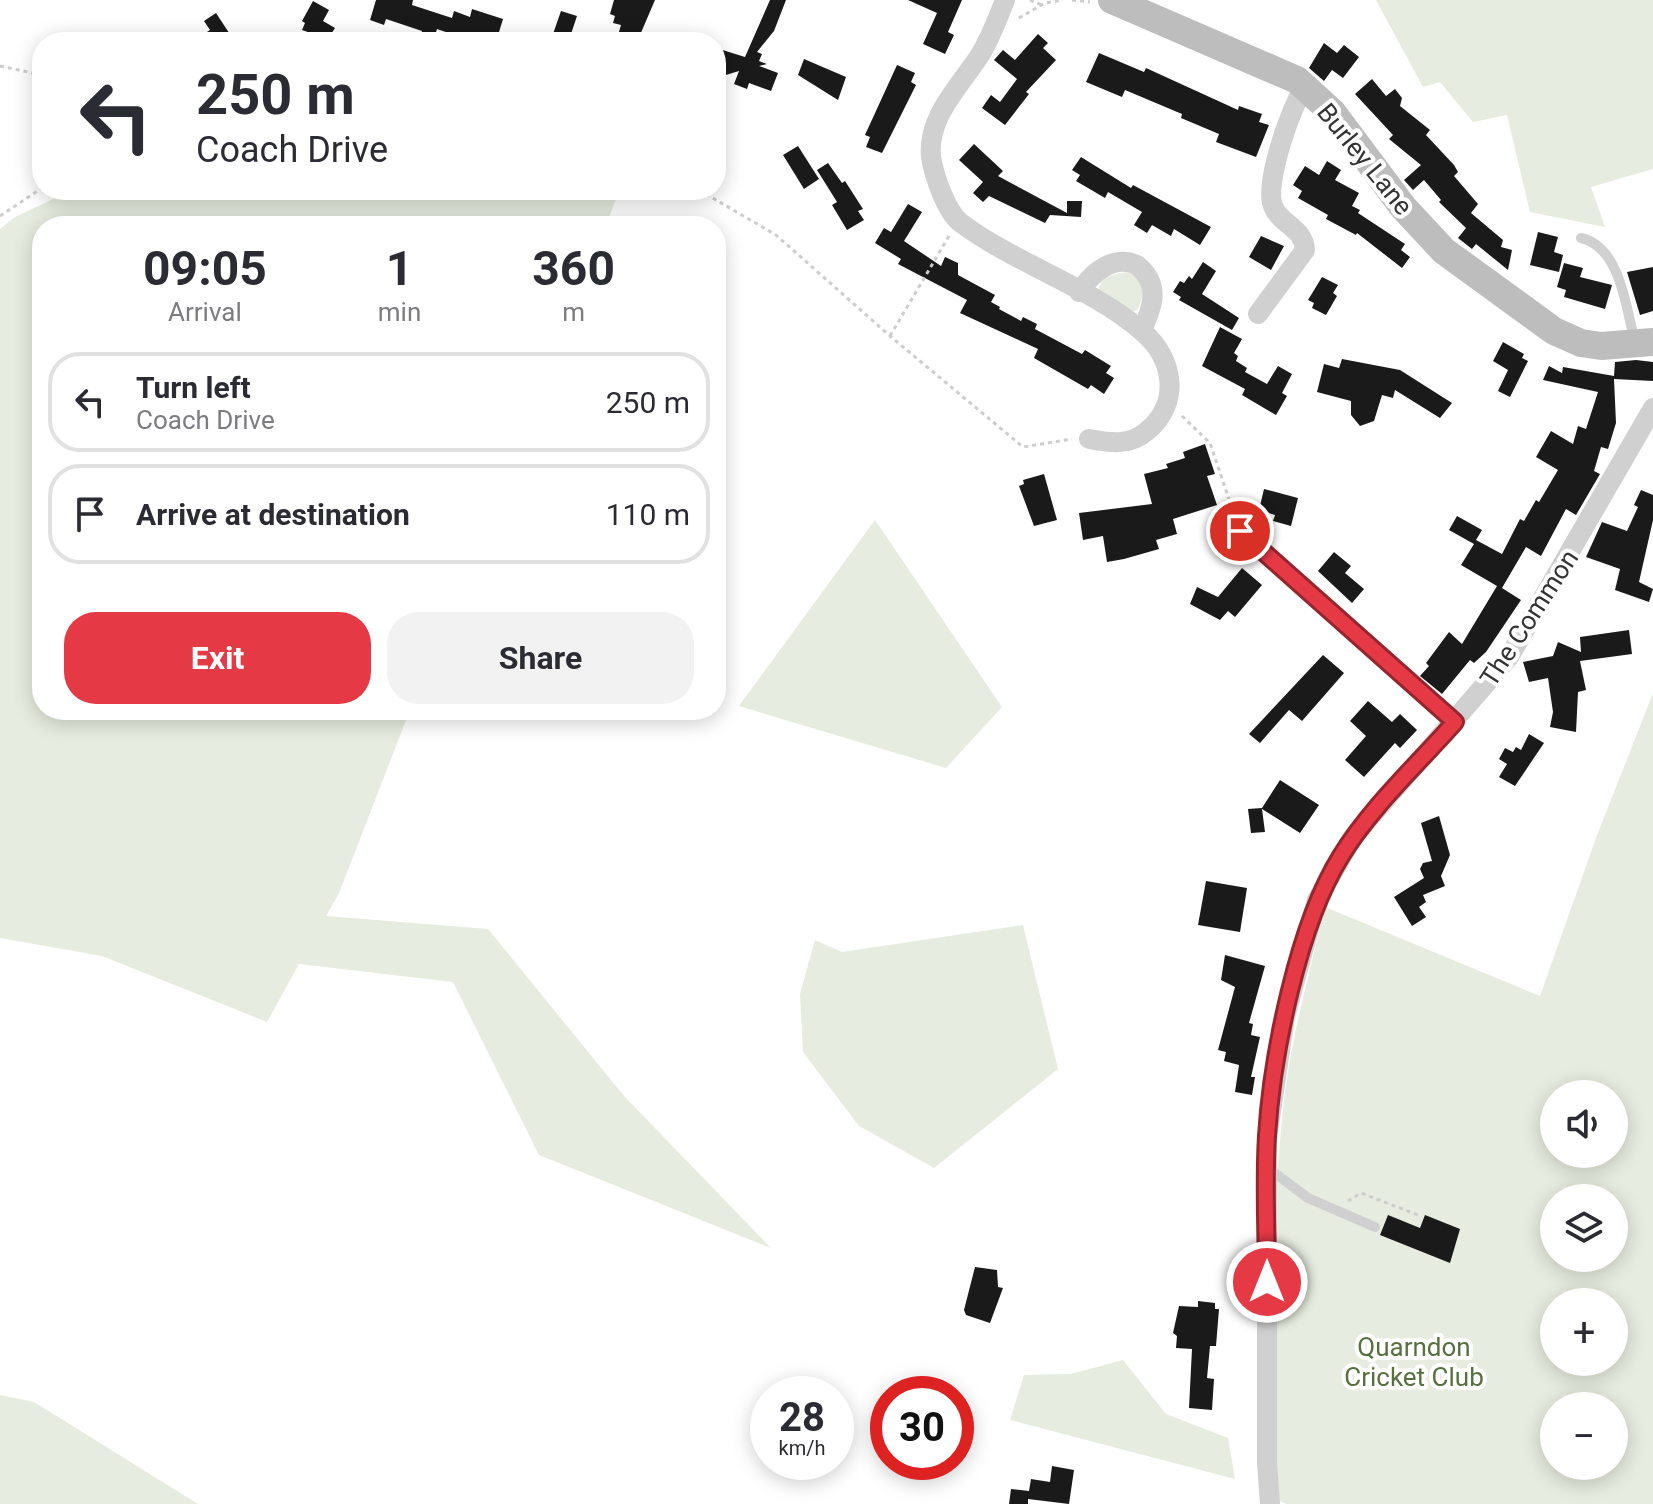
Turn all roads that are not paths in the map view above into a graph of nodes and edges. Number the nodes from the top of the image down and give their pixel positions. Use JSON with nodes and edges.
{"nodes":[{"id":1,"x":1005,"y":0,"type":"edge"},
{"id":2,"x":1112,"y":0,"type":"edge"},
{"id":3,"x":1305,"y":87,"type":"junction"},
{"id":4,"x":1581,"y":238,"type":"dead end"},
{"id":5,"x":1079,"y":292,"type":"junction"},
{"id":6,"x":1258,"y":314,"type":"dead end"},
{"id":7,"x":1142,"y":330,"type":"junction"},
{"id":8,"x":1644,"y":343,"type":"edge"},
{"id":9,"x":1653,"y":408,"type":"edge"},
{"id":10,"x":1084,"y":439,"type":"road end"},
{"id":11,"x":1240,"y":531,"type":"road end"},
{"id":12,"x":1455,"y":722,"type":"junction"},
{"id":13,"x":1268,"y":1168,"type":"junction"},
{"id":14,"x":1375,"y":1227,"type":"dead end"},
{"id":15,"x":1270,"y":1504,"type":"edge"}],
"edges":[{"from":1,"to":5,"type":"street"},
{"from":2,"to":3,"type":"street","name":"Burley Lane"},
{"from":3,"to":6,"type":"street"},
{"from":3,"to":8,"type":"street","name":"Burley Lane"},
{"from":4,"to":8,"type":"lane"},
{"from":5,"to":7,"type":"street"},
{"from":5,"to":7,"type":"street"},
{"from":7,"to":10,"type":"street"},
{"from":9,"to":12,"type":"street","name":"The Common"},
{"from":11,"to":12,"type":"lane"},
{"from":12,"to":13,"type":"street","name":"The Common"},
{"from":13,"to":14,"type":"lane"},
{"from":13,"to":15,"type":"street","name":"The Common"}]}
